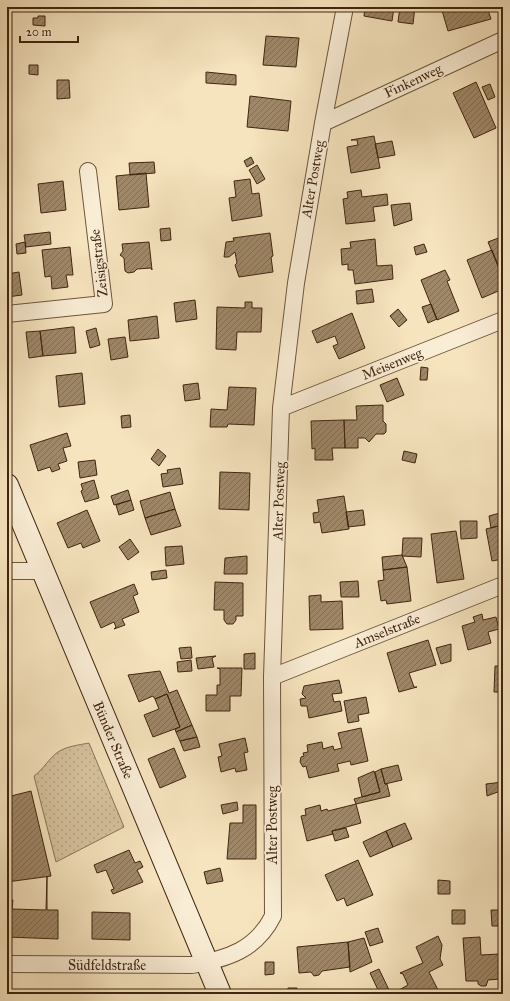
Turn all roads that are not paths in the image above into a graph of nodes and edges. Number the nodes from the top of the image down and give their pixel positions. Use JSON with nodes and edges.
{"nodes":[{"id":1,"x":345,"y":7,"type":"edge"},
{"id":2,"x":503,"y":40,"type":"edge"},
{"id":3,"x":323,"y":123,"type":"junction"},
{"id":4,"x":88,"y":171,"type":"dead end"},
{"id":5,"x":7,"y":314,"type":"edge"},
{"id":6,"x":503,"y":320,"type":"edge"},
{"id":7,"x":281,"y":408,"type":"junction"},
{"id":8,"x":7,"y":485,"type":"edge"},
{"id":9,"x":7,"y":571,"type":"edge"},
{"id":10,"x":42,"y":571,"type":"junction"},
{"id":11,"x":503,"y":585,"type":"edge"},
{"id":12,"x":272,"y":677,"type":"junction"},
{"id":13,"x":207,"y":963,"type":"junction"},
{"id":14,"x":7,"y":964,"type":"edge"},
{"id":15,"x":220,"y":994,"type":"edge"}],
"edges":[{"from":1,"to":3,"type":"street","name":"Alter Postweg"},
{"from":2,"to":3,"type":"street","name":"Finkenweg"},
{"from":3,"to":7,"type":"street","name":"Alter Postweg"},
{"from":4,"to":5,"type":"street","name":"Zeisigstraße"},
{"from":6,"to":7,"type":"street","name":"Meisenweg"},
{"from":7,"to":12,"type":"street","name":"Alter Postweg"},
{"from":8,"to":10,"type":"main road","name":"Bünder Straße"},
{"from":9,"to":10,"type":"street"},
{"from":10,"to":13,"type":"main road","name":"Bünder Straße"},
{"from":11,"to":12,"type":"street","name":"Amselstraße"},
{"from":12,"to":13,"type":"street","name":"Alter Postweg"},
{"from":13,"to":14,"type":"street","name":"Südfeldstraße"},
{"from":13,"to":15,"type":"main road","name":"Bünder Straße"}]}
